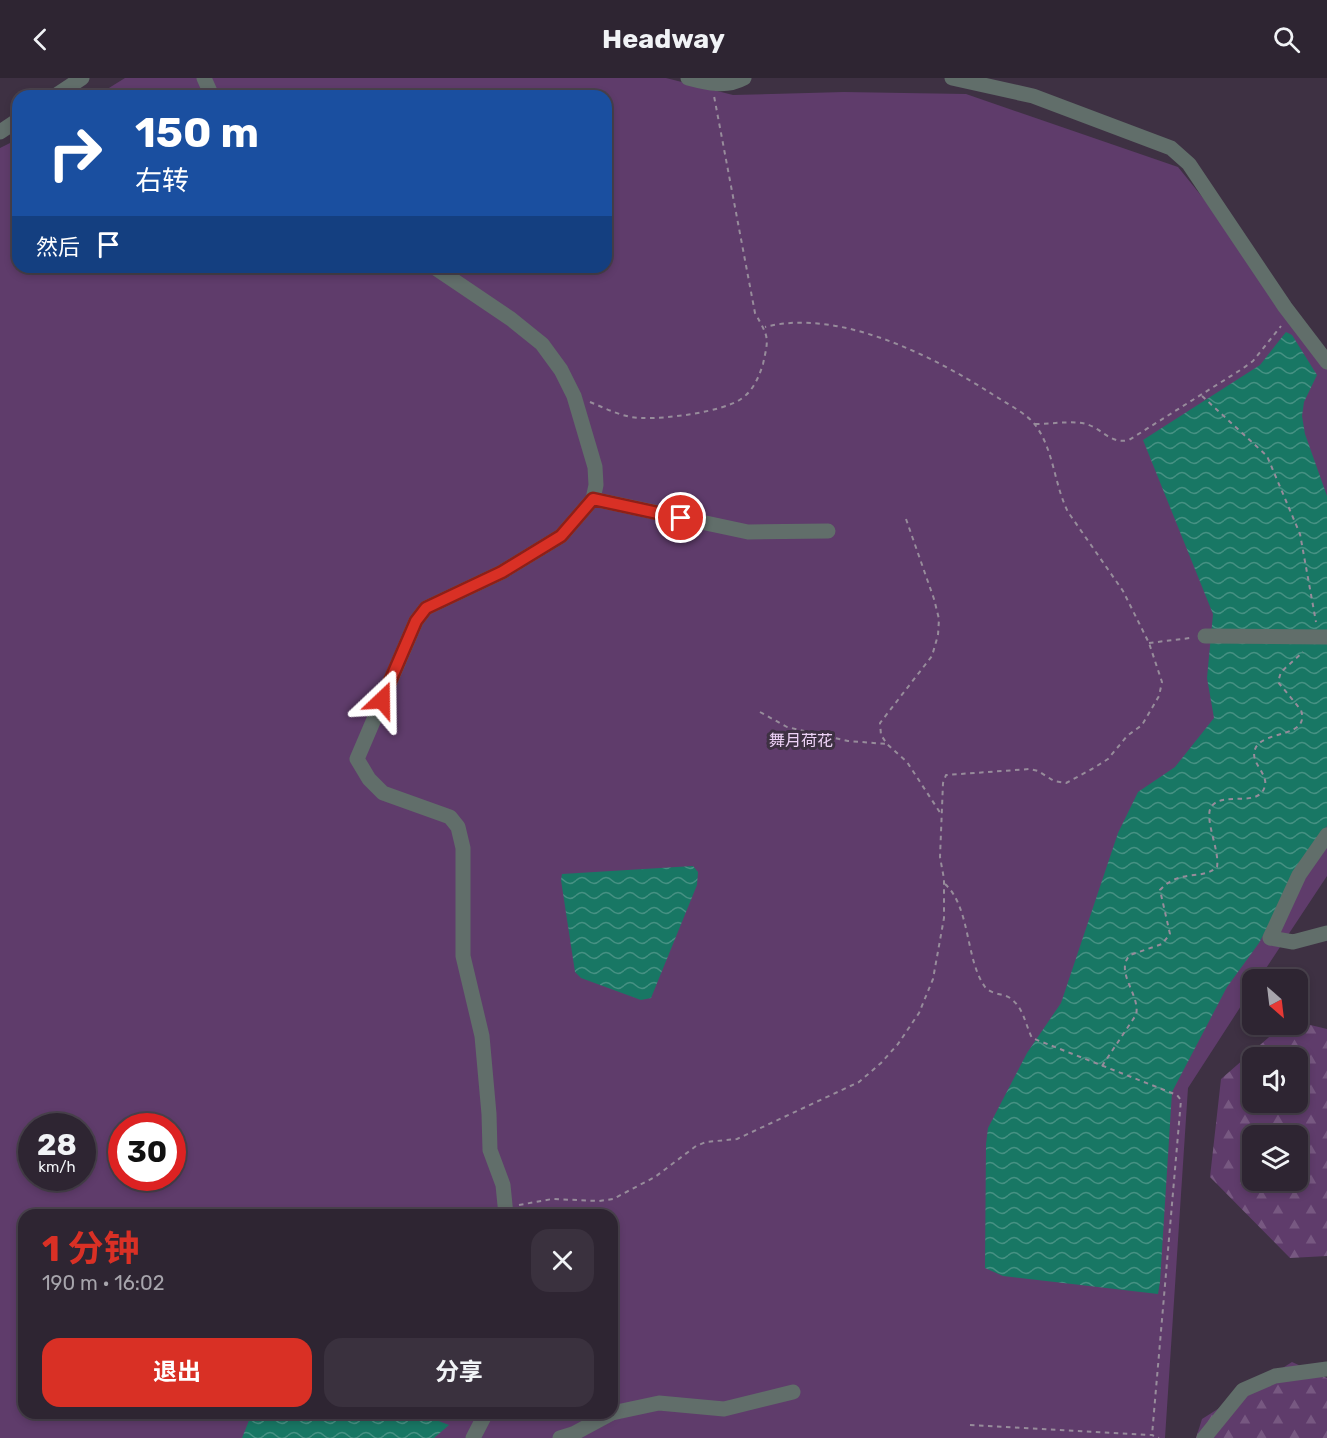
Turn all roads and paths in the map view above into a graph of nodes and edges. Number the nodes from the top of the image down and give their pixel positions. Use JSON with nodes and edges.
{"nodes":[{"id":1,"x":82,"y":78,"type":"edge"},
{"id":2,"x":688,"y":78,"type":"edge"},
{"id":3,"x":744,"y":78,"type":"edge"},
{"id":4,"x":952,"y":78,"type":"edge"},
{"id":5,"x":712,"y":85,"type":"junction"},
{"id":6,"x":64,"y":90,"type":"edge"},
{"id":7,"x":443,"y":273,"type":"edge"},
{"id":8,"x":1291,"y":314,"type":"junction"},
{"id":9,"x":765,"y":327,"type":"junction"},
{"id":10,"x":1327,"y":362,"type":"edge"},
{"id":11,"x":574,"y":396,"type":"junction"},
{"id":12,"x":1203,"y":397,"type":"junction"},
{"id":13,"x":1035,"y":424,"type":"junction"},
{"id":14,"x":593,"y":499,"type":"junction"},
{"id":15,"x":906,"y":519,"type":"dead end"},
{"id":16,"x":828,"y":531,"type":"dead end"},
{"id":17,"x":1205,"y":636,"type":"joint"},
{"id":18,"x":1322,"y":637,"type":"edge"},
{"id":19,"x":1149,"y":643,"type":"junction"},
{"id":20,"x":760,"y":712,"type":"dead end"},
{"id":21,"x":887,"y":744,"type":"junction"},
{"id":22,"x":941,"y":814,"type":"junction"},
{"id":23,"x":1327,"y":835,"type":"edge"},
{"id":24,"x":944,"y":884,"type":"junction"},
{"id":25,"x":1327,"y":933,"type":"edge"},
{"id":26,"x":1102,"y":1066,"type":"junction"},
{"id":27,"x":506,"y":1209,"type":"edge"},
{"id":28,"x":517,"y":1209,"type":"edge"},
{"id":29,"x":1327,"y":1369,"type":"edge"},
{"id":30,"x":793,"y":1392,"type":"dead end"},
{"id":31,"x":618,"y":1412,"type":"edge"},
{"id":32,"x":483,"y":1419,"type":"edge"},
{"id":33,"x":601,"y":1419,"type":"edge"},
{"id":34,"x":970,"y":1425,"type":"dead end"},
{"id":35,"x":1152,"y":1435,"type":"junction"},
{"id":36,"x":473,"y":1438,"type":"edge"},
{"id":37,"x":560,"y":1438,"type":"edge"},
{"id":38,"x":1159,"y":1438,"type":"edge"},
{"id":39,"x":1204,"y":1438,"type":"edge"}],
"edges":[{"from":1,"to":6,"type":"street"},
{"from":2,"to":5,"type":"street"},
{"from":3,"to":5,"type":"street"},
{"from":4,"to":8,"type":"street"},
{"from":5,"to":9,"type":"path"},
{"from":7,"to":11,"type":"street"},
{"from":8,"to":10,"type":"street"},
{"from":8,"to":12,"type":"path"},
{"from":9,"to":11,"type":"path"},
{"from":9,"to":13,"type":"path"},
{"from":11,"to":14,"type":"street"},
{"from":12,"to":13,"type":"path"},
{"from":12,"to":18,"type":"path"},
{"from":13,"to":19,"type":"path"},
{"from":14,"to":16,"type":"street"},
{"from":14,"to":27,"type":"street"},
{"from":15,"to":21,"type":"path"},
{"from":17,"to":18,"type":"street"},
{"from":17,"to":19,"type":"path"},
{"from":18,"to":26,"type":"path"},
{"from":19,"to":22,"type":"path"},
{"from":20,"to":21,"type":"path"},
{"from":21,"to":22,"type":"path"},
{"from":22,"to":24,"type":"path"},
{"from":23,"to":25,"type":"street"},
{"from":24,"to":26,"type":"path"},
{"from":24,"to":28,"type":"path"},
{"from":26,"to":35,"type":"path"},
{"from":29,"to":39,"type":"street"},
{"from":30,"to":31,"type":"street"},
{"from":32,"to":36,"type":"street"},
{"from":33,"to":37,"type":"street"},
{"from":34,"to":35,"type":"path"},
{"from":35,"to":38,"type":"path"}]}
